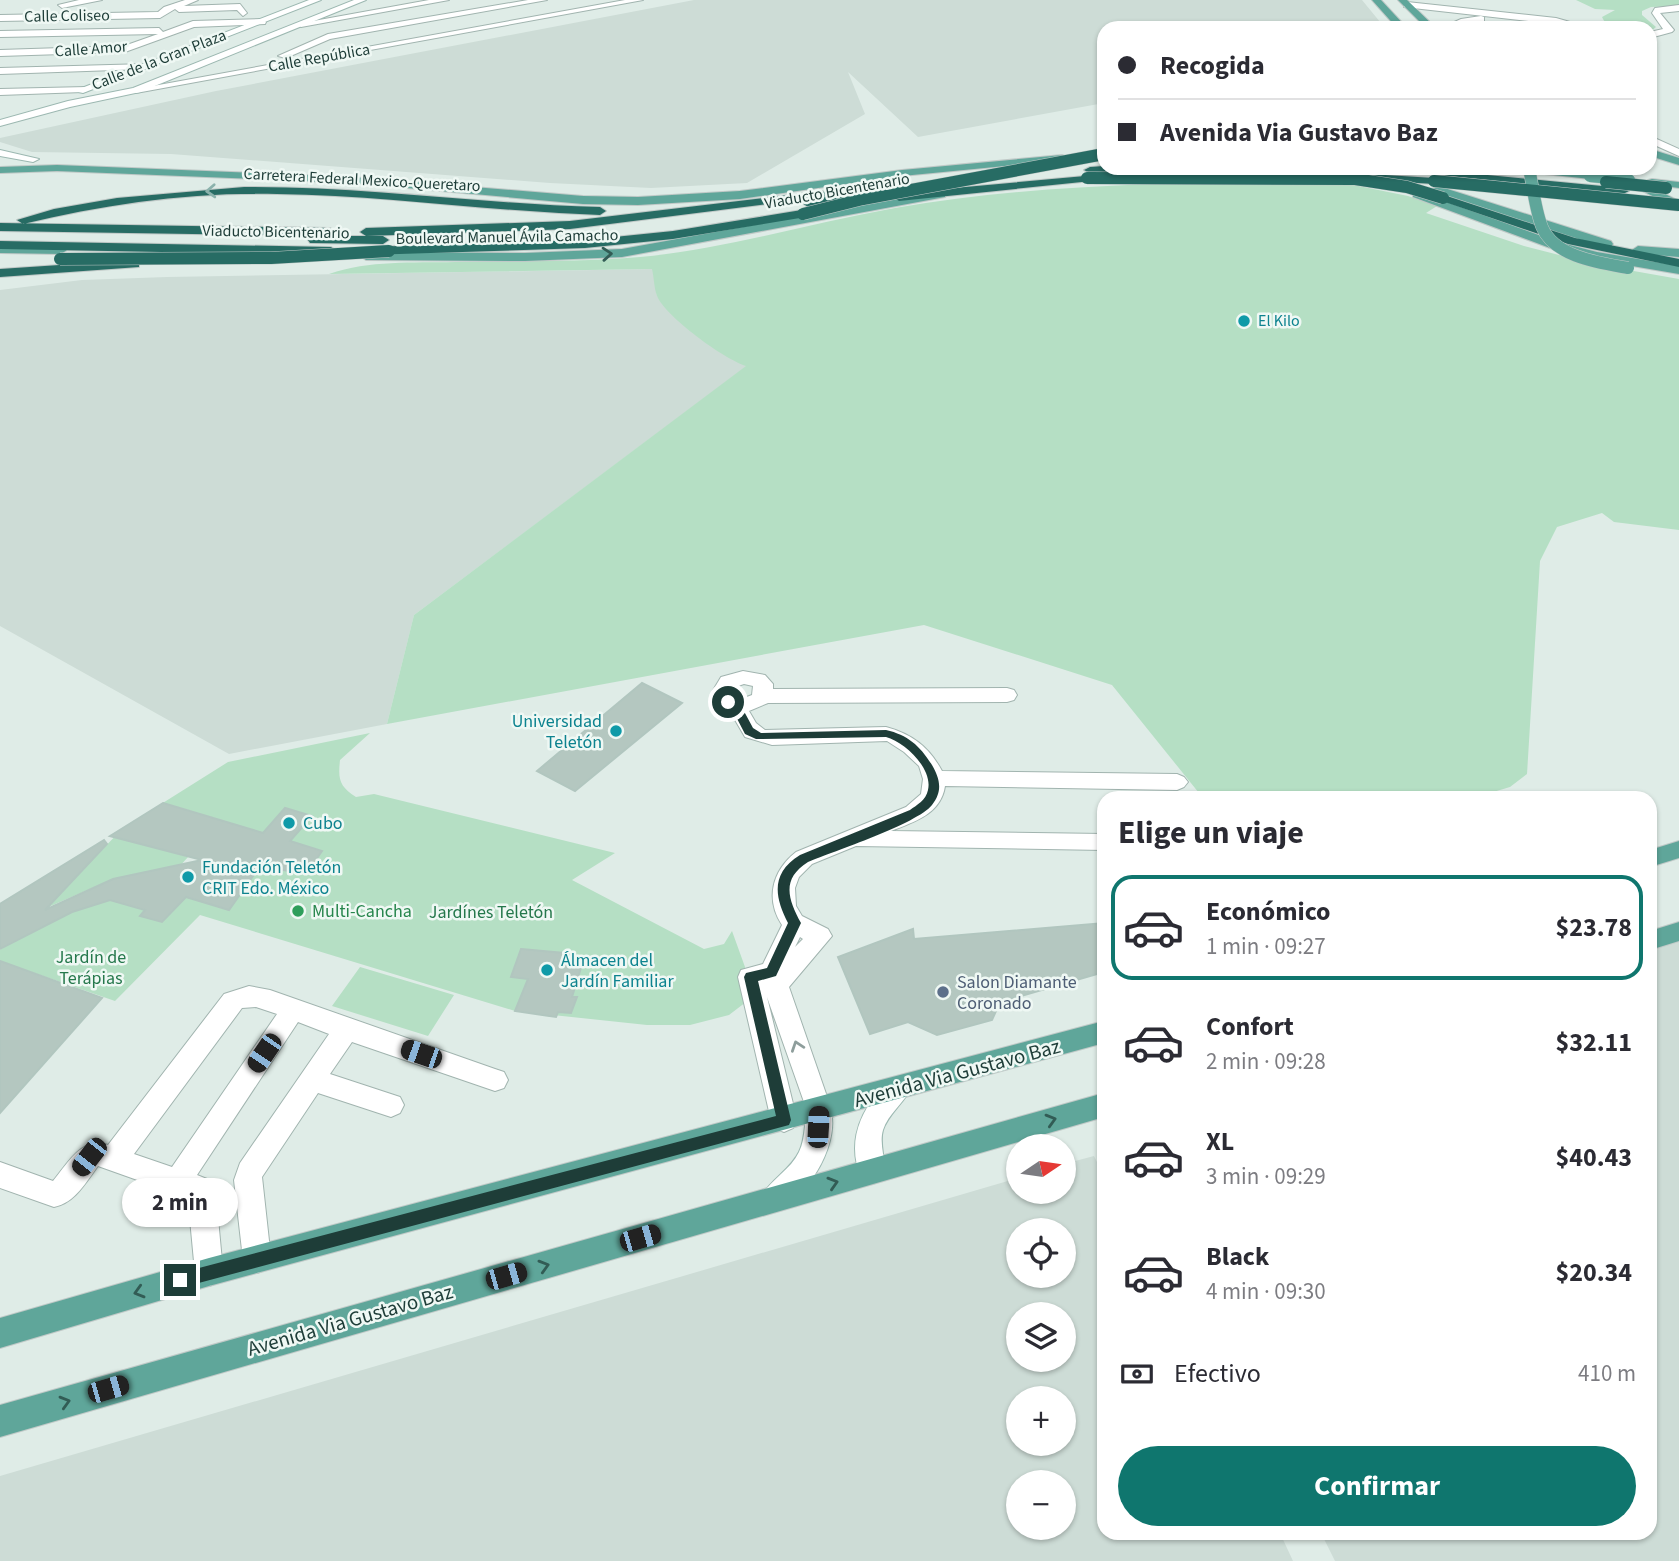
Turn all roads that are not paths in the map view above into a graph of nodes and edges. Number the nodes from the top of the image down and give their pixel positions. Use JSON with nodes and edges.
{"nodes":[{"id":1,"x":99,"y":0,"type":"edge"},
{"id":2,"x":194,"y":0,"type":"edge"},
{"id":3,"x":317,"y":0,"type":"edge"},
{"id":4,"x":331,"y":0,"type":"edge"},
{"id":5,"x":362,"y":0,"type":"edge"},
{"id":6,"x":445,"y":0,"type":"edge"},
{"id":7,"x":543,"y":0,"type":"edge"},
{"id":8,"x":556,"y":0,"type":"edge"},
{"id":9,"x":639,"y":0,"type":"edge"},
{"id":10,"x":1376,"y":0,"type":"edge"},
{"id":11,"x":1387,"y":0,"type":"edge"},
{"id":12,"x":347,"y":2,"type":"edge"},
{"id":13,"x":1405,"y":3,"type":"edge"},
{"id":14,"x":244,"y":8,"type":"dead end"},
{"id":15,"x":167,"y":9,"type":"junction"},
{"id":16,"x":292,"y":10,"type":"junction"},
{"id":17,"x":1679,"y":10,"type":"edge"},
{"id":18,"x":0,"y":16,"type":"edge"},
{"id":19,"x":1396,"y":21,"type":"edge"},
{"id":20,"x":1408,"y":21,"type":"edge"},
{"id":21,"x":1424,"y":21,"type":"edge"},
{"id":22,"x":1468,"y":21,"type":"edge"},
{"id":23,"x":1506,"y":21,"type":"edge"},
{"id":24,"x":1542,"y":21,"type":"edge"},
{"id":25,"x":262,"y":22,"type":"junction"},
{"id":26,"x":509,"y":23,"type":"junction"},
{"id":27,"x":193,"y":24,"type":"junction"},
{"id":28,"x":301,"y":24,"type":"junction"},
{"id":29,"x":175,"y":30,"type":"junction"},
{"id":30,"x":149,"y":31,"type":"junction"},
{"id":31,"x":1657,"y":33,"type":"edge"},
{"id":32,"x":0,"y":34,"type":"edge"},
{"id":33,"x":0,"y":53,"type":"edge"},
{"id":34,"x":144,"y":66,"type":"junction"},
{"id":35,"x":252,"y":70,"type":"junction"},
{"id":36,"x":0,"y":71,"type":"edge"},
{"id":37,"x":83,"y":89,"type":"junction"},
{"id":38,"x":136,"y":90,"type":"junction"},
{"id":39,"x":0,"y":92,"type":"edge"},
{"id":40,"x":0,"y":116,"type":"edge"},
{"id":41,"x":0,"y":123,"type":"edge"},
{"id":42,"x":1657,"y":142,"type":"edge"},
{"id":43,"x":0,"y":153,"type":"edge"},
{"id":44,"x":1679,"y":153,"type":"edge"},
{"id":45,"x":1657,"y":154,"type":"edge"},
{"id":46,"x":1097,"y":156,"type":"edge"},
{"id":47,"x":1097,"y":156,"type":"edge"},
{"id":48,"x":33,"y":159,"type":"junction"},
{"id":49,"x":0,"y":162,"type":"edge"},
{"id":50,"x":1679,"y":162,"type":"edge"},
{"id":51,"x":1097,"y":164,"type":"edge"},
{"id":52,"x":1657,"y":167,"type":"edge"},
{"id":53,"x":0,"y":170,"type":"edge"},
{"id":54,"x":1097,"y":171,"type":"edge"},
{"id":55,"x":1679,"y":173,"type":"edge"},
{"id":56,"x":240,"y":175,"type":"junction"},
{"id":57,"x":1155,"y":175,"type":"edge"},
{"id":58,"x":1351,"y":175,"type":"edge"},
{"id":59,"x":1461,"y":175,"type":"edge"},
{"id":60,"x":1531,"y":175,"type":"edge"},
{"id":61,"x":1535,"y":175,"type":"edge"},
{"id":62,"x":1582,"y":175,"type":"edge"},
{"id":63,"x":1619,"y":175,"type":"edge"},
{"id":64,"x":1343,"y":176,"type":"junction"},
{"id":65,"x":1087,"y":178,"type":"junction"},
{"id":66,"x":1398,"y":180,"type":"junction"},
{"id":67,"x":1675,"y":187,"type":"edge"},
{"id":68,"x":279,"y":190,"type":"junction"},
{"id":69,"x":523,"y":196,"type":"junction"},
{"id":70,"x":1679,"y":196,"type":"edge"},
{"id":71,"x":1538,"y":205,"type":"junction"},
{"id":72,"x":1679,"y":206,"type":"edge"},
{"id":73,"x":724,"y":207,"type":"junction"},
{"id":74,"x":803,"y":214,"type":"junction"},
{"id":75,"x":0,"y":226,"type":"edge"},
{"id":76,"x":0,"y":235,"type":"edge"},
{"id":77,"x":1679,"y":246,"type":"edge"},
{"id":78,"x":0,"y":247,"type":"edge"},
{"id":79,"x":389,"y":251,"type":"junction"},
{"id":80,"x":1679,"y":253,"type":"edge"},
{"id":81,"x":359,"y":256,"type":"junction"},
{"id":82,"x":0,"y":261,"type":"edge"},
{"id":83,"x":1679,"y":261,"type":"edge"},
{"id":84,"x":1679,"y":270,"type":"edge"},
{"id":85,"x":0,"y":273,"type":"edge"},
{"id":86,"x":1679,"y":277,"type":"edge"},
{"id":87,"x":763,"y":695,"type":"junction"},
{"id":88,"x":1007,"y":695,"type":"dead end"},
{"id":89,"x":736,"y":705,"type":"junction"},
{"id":90,"x":934,"y":778,"type":"junction"},
{"id":91,"x":1177,"y":782,"type":"dead end"},
{"id":92,"x":851,"y":839,"type":"junction"},
{"id":93,"x":1097,"y":842,"type":"edge"},
{"id":94,"x":1679,"y":849,"type":"edge"},
{"id":95,"x":1657,"y":857,"type":"edge"},
{"id":96,"x":795,"y":923,"type":"junction"},
{"id":97,"x":1679,"y":931,"type":"edge"},
{"id":98,"x":1657,"y":939,"type":"edge"},
{"id":99,"x":767,"y":982,"type":"junction"},
{"id":100,"x":293,"y":1010,"type":"junction"},
{"id":101,"x":346,"y":1029,"type":"junction"},
{"id":102,"x":1097,"y":1034,"type":"edge"},
{"id":103,"x":314,"y":1080,"type":"junction"},
{"id":104,"x":495,"y":1080,"type":"dead end"},
{"id":105,"x":898,"y":1088,"type":"junction"},
{"id":106,"x":391,"y":1105,"type":"dead end"},
{"id":107,"x":1097,"y":1107,"type":"edge"},
{"id":108,"x":819,"y":1111,"type":"junction"},
{"id":109,"x":784,"y":1120,"type":"junction"},
{"id":110,"x":113,"y":1160,"type":"junction"},
{"id":111,"x":872,"y":1171,"type":"junction"},
{"id":112,"x":0,"y":1175,"type":"edge"},
{"id":113,"x":177,"y":1182,"type":"junction"},
{"id":114,"x":773,"y":1201,"type":"junction"},
{"id":115,"x":257,"y":1259,"type":"junction"},
{"id":116,"x":209,"y":1272,"type":"junction"},
{"id":117,"x":0,"y":1333,"type":"edge"},
{"id":118,"x":0,"y":1421,"type":"edge"}],
"edges":[{"from":1,"to":18,"type":"street"},
{"from":2,"to":15,"type":"street"},
{"from":3,"to":16,"type":"street","name":"Calle de la Gran Plaza"},
{"from":4,"to":16,"type":"street"},
{"from":5,"to":12,"type":"street","name":"Calle de la Gran Plaza"},
{"from":6,"to":28,"type":"street"},
{"from":7,"to":35,"type":"street"},
{"from":8,"to":26,"type":"street"},
{"from":9,"to":26,"type":"street","name":"Calle República"},
{"from":10,"to":19,"type":"main road"},
{"from":11,"to":20,"type":"main road"},
{"from":12,"to":28,"type":"street","name":"Calle de la Gran Plaza"},
{"from":13,"to":21,"type":"main road"},
{"from":13,"to":24,"type":"street"},
{"from":14,"to":15,"type":"street","name":"Calle Coliseo"},
{"from":15,"to":18,"type":"street","name":"Calle Coliseo"},
{"from":16,"to":25,"type":"street","name":"Calle de la Gran Plaza"},
{"from":17,"to":31,"type":"street"},
{"from":22,"to":23,"type":"street"},
{"from":25,"to":27,"type":"street","name":"Calle Amor"},
{"from":25,"to":34,"type":"street","name":"Calle de la Gran Plaza"},
{"from":26,"to":35,"type":"street","name":"Calle República"},
{"from":27,"to":29,"type":"street","name":"Calle Amor"},
{"from":27,"to":30,"type":"street"},
{"from":28,"to":38,"type":"street","name":"Calle de la Gran Plaza"},
{"from":29,"to":30,"type":"street"},
{"from":29,"to":33,"type":"street","name":"Calle Amor"},
{"from":30,"to":32,"type":"street"},
{"from":34,"to":36,"type":"street"},
{"from":34,"to":37,"type":"street","name":"Calle de la Gran Plaza"},
{"from":35,"to":38,"type":"street","name":"Calle República"},
{"from":37,"to":39,"type":"street"},
{"from":37,"to":40,"type":"street","name":"Calle de la Gran Plaza"},
{"from":38,"to":41,"type":"street","name":"Calle República"},
{"from":42,"to":44,"type":"street"},
{"from":43,"to":48,"type":"street"},
{"from":45,"to":50,"type":"main road"},
{"from":46,"to":69,"type":"main road","name":"Boulevard Manuel Ávila Camacho"},
{"from":47,"to":74,"type":"highway","bridge":true},
{"from":48,"to":49,"type":"main road"},
{"from":48,"to":56,"type":"main road"},
{"from":51,"to":73,"type":"highway","name":"Boulevard Manuel Ávila Camacho"},
{"from":52,"to":55,"type":"main road"},
{"from":53,"to":56,"type":"main road","name":"Boulevard Manuel Ávila Camacho"},
{"from":54,"to":76,"type":"highway","name":"Boulevard Manuel Ávila Camacho"},
{"from":56,"to":69,"type":"main road","name":"Boulevard Manuel Ávila Camacho"},
{"from":57,"to":65,"type":"highway","name":"Viaducto Bicentenario","bridge":true},
{"from":58,"to":72,"type":"highway","name":"Viaducto Bicentenario","bridge":true},
{"from":59,"to":70,"type":"highway"},
{"from":60,"to":71,"type":"main road","bridge":true},
{"from":61,"to":67,"type":"highway","bridge":true},
{"from":62,"to":67,"type":"main road","bridge":true},
{"from":63,"to":72,"type":"main road"},
{"from":64,"to":66,"type":"main road","name":"Boulevard Manuel Ávila Camacho"},
{"from":81,"to":64,"type":"main road","name":"Boulevard Manuel Ávila Camacho","one_way":true},
{"from":64,"to":84,"type":"main road"},
{"from":65,"to":74,"type":"highway","name":"Viaducto Bicentenario","bridge":true},
{"from":65,"to":83,"type":"highway","bridge":true},
{"from":66,"to":72,"type":"main road","name":"Boulevard Manuel Ávila Camacho","bridge":true},
{"from":66,"to":80,"type":"main road"},
{"from":68,"to":69,"type":"highway"},
{"from":68,"to":73,"type":"highway","name":"Carretera Federal Mexico-Queretaro"},
{"from":68,"to":75,"type":"highway","name":"Carretera Federal Mexico-Queretaro","one_way":true},
{"from":71,"to":77,"type":"main road"},
{"from":71,"to":86,"type":"main road","bridge":true},
{"from":73,"to":75,"type":"highway","name":"Boulevard Manuel Ávila Camacho"},
{"from":74,"to":79,"type":"highway","name":"Viaducto Bicentenario"},
{"from":78,"to":79,"type":"highway","name":"Viaducto Bicentenario","bridge":true},
{"from":78,"to":81,"type":"main road","name":"Boulevard Manuel Ávila Camacho"},
{"from":79,"to":82,"type":"highway","bridge":true},
{"from":81,"to":85,"type":"highway"},
{"from":87,"to":88,"type":"street"},
{"from":87,"to":89,"type":"street"},
{"from":87,"to":89,"type":"street"},
{"from":89,"to":90,"type":"street"},
{"from":90,"to":91,"type":"street"},
{"from":90,"to":92,"type":"street"},
{"from":92,"to":93,"type":"street"},
{"from":92,"to":96,"type":"street"},
{"from":94,"to":95,"type":"main road"},
{"from":96,"to":99,"type":"street"},
{"from":96,"to":99,"type":"street"},
{"from":97,"to":98,"type":"main road"},
{"from":108,"to":99,"type":"street","one_way":true},
{"from":99,"to":109,"type":"street"},
{"from":100,"to":101,"type":"street"},
{"from":100,"to":110,"type":"street"},
{"from":100,"to":113,"type":"street"},
{"from":101,"to":103,"type":"street"},
{"from":101,"to":104,"type":"street"},
{"from":102,"to":105,"type":"main road","name":"Avenida Via Gustavo Baz"},
{"from":103,"to":106,"type":"street"},
{"from":103,"to":115,"type":"street"},
{"from":105,"to":108,"type":"main road","name":"Avenida Via Gustavo Baz"},
{"from":105,"to":111,"type":"street"},
{"from":111,"to":107,"type":"main road","name":"Avenida Via Gustavo Baz","one_way":true},
{"from":108,"to":109,"type":"main road","name":"Avenida Via Gustavo Baz"},
{"from":108,"to":114,"type":"street"},
{"from":109,"to":115,"type":"main road","name":"Avenida Via Gustavo Baz"},
{"from":110,"to":112,"type":"street"},
{"from":110,"to":113,"type":"street"},
{"from":114,"to":111,"type":"main road","name":"Avenida Via Gustavo Baz","one_way":true},
{"from":113,"to":116,"type":"street"},
{"from":118,"to":114,"type":"main road","name":"Avenida Via Gustavo Baz","one_way":true},
{"from":115,"to":116,"type":"main road","name":"Avenida Via Gustavo Baz"},
{"from":116,"to":117,"type":"main road","name":"Avenida Via Gustavo Baz","one_way":true}]}
